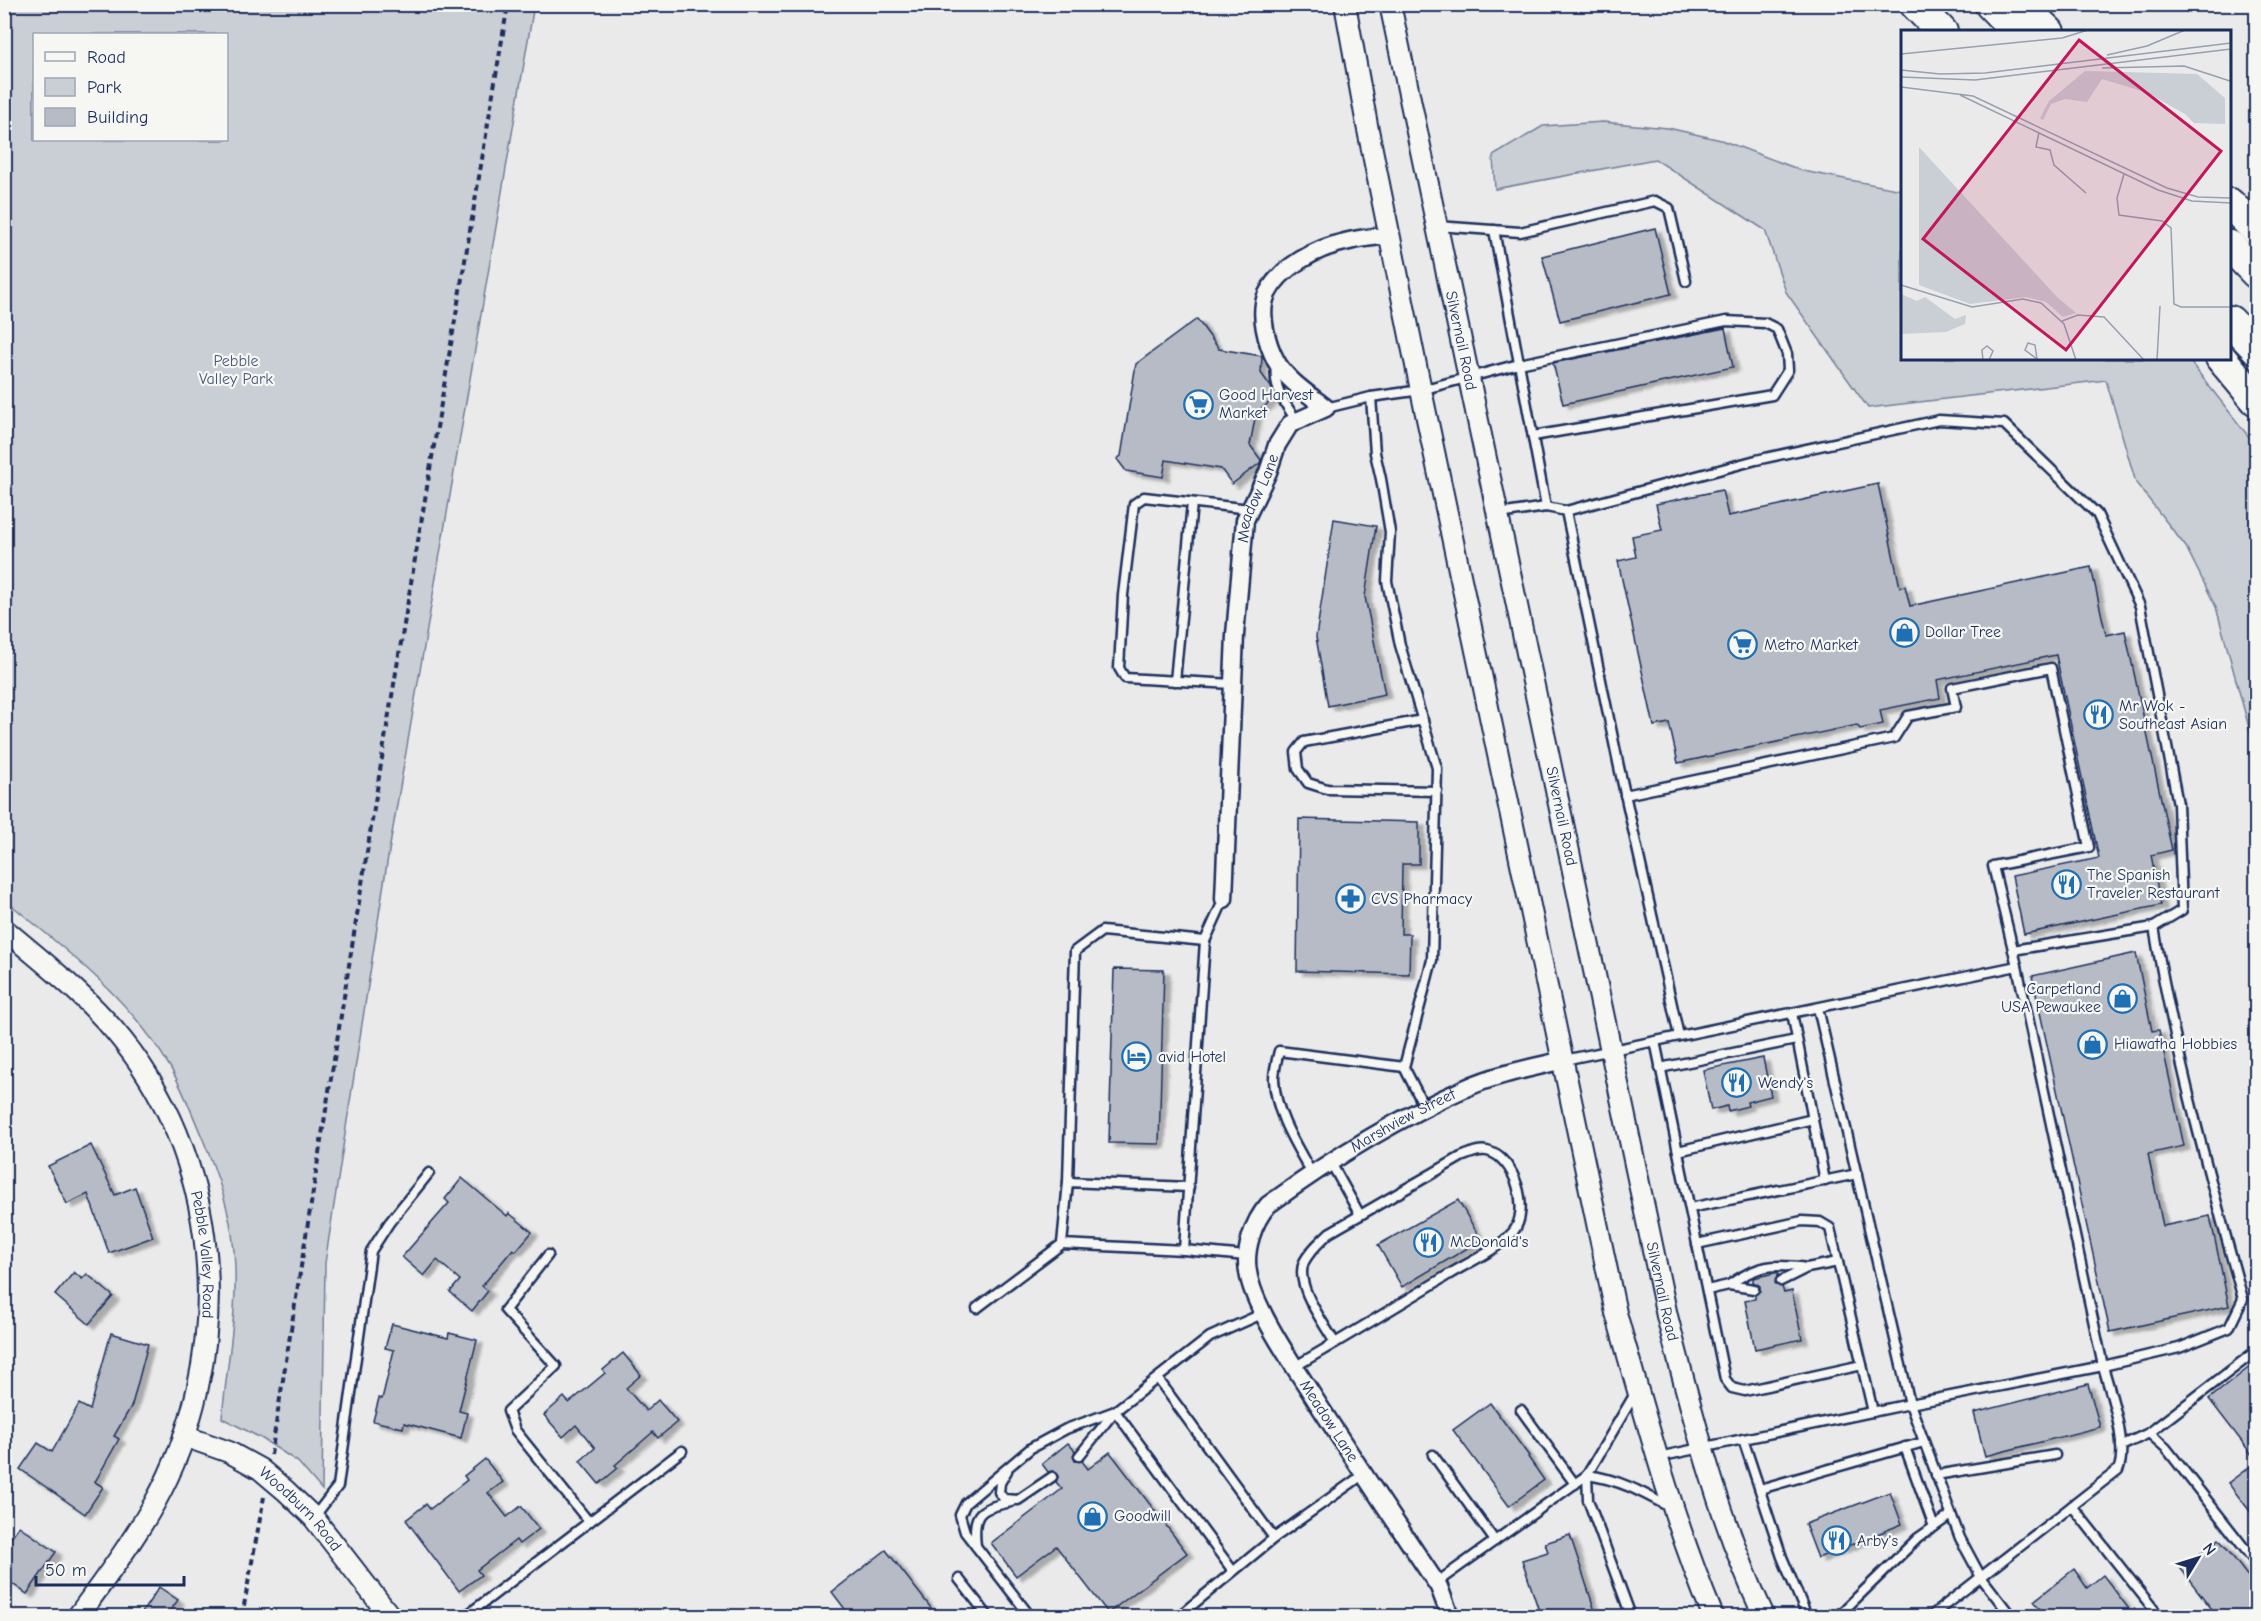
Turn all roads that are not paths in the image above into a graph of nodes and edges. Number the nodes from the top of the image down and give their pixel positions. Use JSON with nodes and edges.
{"nodes":[{"id":1,"x":1346,"y":4,"type":"edge"},
{"id":2,"x":1390,"y":4,"type":"edge"},
{"id":3,"x":1915,"y":4,"type":"edge"},
{"id":4,"x":1990,"y":4,"type":"edge"},
{"id":5,"x":2020,"y":4,"type":"edge"},
{"id":6,"x":1940,"y":30,"type":"edge"},
{"id":7,"x":2015,"y":30,"type":"edge"},
{"id":8,"x":2047,"y":30,"type":"edge"},
{"id":9,"x":2231,"y":206,"type":"edge"},
{"id":10,"x":1437,"y":226,"type":"junction"},
{"id":11,"x":1494,"y":230,"type":"junction"},
{"id":12,"x":2256,"y":230,"type":"edge"},
{"id":13,"x":1390,"y":235,"type":"junction"},
{"id":14,"x":2231,"y":248,"type":"edge"},
{"id":15,"x":2256,"y":273,"type":"edge"},
{"id":16,"x":1686,"y":281,"type":"dead end"},
{"id":17,"x":2231,"y":323,"type":"edge"},
{"id":18,"x":2256,"y":348,"type":"edge"},
{"id":19,"x":2223,"y":360,"type":"edge"},
{"id":20,"x":1276,"y":362,"type":"junction"},
{"id":21,"x":1519,"y":364,"type":"junction"},
{"id":22,"x":1470,"y":378,"type":"junction"},
{"id":23,"x":1421,"y":390,"type":"junction"},
{"id":24,"x":1371,"y":398,"type":"junction"},
{"id":25,"x":2256,"y":400,"type":"edge"},
{"id":26,"x":1326,"y":408,"type":"junction"},
{"id":27,"x":1297,"y":421,"type":"junction"},
{"id":28,"x":1533,"y":436,"type":"junction"},
{"id":29,"x":1192,"y":503,"type":"junction"},
{"id":30,"x":1546,"y":507,"type":"junction"},
{"id":31,"x":1250,"y":509,"type":"junction"},
{"id":32,"x":1566,"y":511,"type":"junction"},
{"id":33,"x":1499,"y":514,"type":"junction"},
{"id":34,"x":1175,"y":681,"type":"junction"},
{"id":35,"x":1233,"y":684,"type":"junction"},
{"id":36,"x":1423,"y":720,"type":"junction"},
{"id":37,"x":1437,"y":791,"type":"junction"},
{"id":38,"x":1625,"y":795,"type":"junction"},
{"id":39,"x":1224,"y":899,"type":"joint"},
{"id":40,"x":2154,"y":927,"type":"junction"},
{"id":41,"x":4,"y":929,"type":"edge"},
{"id":42,"x":1205,"y":941,"type":"junction"},
{"id":43,"x":2013,"y":950,"type":"junction"},
{"id":44,"x":2017,"y":966,"type":"junction"},
{"id":45,"x":1818,"y":1008,"type":"junction"},
{"id":46,"x":1792,"y":1013,"type":"junction"},
{"id":47,"x":1679,"y":1036,"type":"junction"},
{"id":48,"x":1796,"y":1040,"type":"junction"},
{"id":49,"x":1655,"y":1041,"type":"junction"},
{"id":50,"x":1611,"y":1049,"type":"junction"},
{"id":51,"x":1564,"y":1060,"type":"junction"},
{"id":52,"x":1404,"y":1067,"type":"junction"},
{"id":53,"x":1660,"y":1068,"type":"junction"},
{"id":54,"x":1425,"y":1108,"type":"junction"},
{"id":55,"x":1813,"y":1119,"type":"junction"},
{"id":56,"x":1678,"y":1151,"type":"junction"},
{"id":57,"x":1331,"y":1163,"type":"junction"},
{"id":58,"x":429,"y":1173,"type":"dead end"},
{"id":59,"x":1312,"y":1174,"type":"junction"},
{"id":60,"x":1857,"y":1174,"type":"junction"},
{"id":61,"x":1825,"y":1181,"type":"junction"},
{"id":62,"x":1068,"y":1182,"type":"junction"},
{"id":63,"x":1189,"y":1187,"type":"junction"},
{"id":64,"x":1690,"y":1208,"type":"junction"},
{"id":65,"x":1259,"y":1215,"type":"joint"},
{"id":66,"x":1360,"y":1215,"type":"junction"},
{"id":67,"x":1062,"y":1244,"type":"junction"},
{"id":68,"x":1697,"y":1244,"type":"junction"},
{"id":69,"x":1184,"y":1250,"type":"junction"},
{"id":70,"x":548,"y":1255,"type":"dead end"},
{"id":71,"x":1246,"y":1256,"type":"junction"},
{"id":72,"x":1838,"y":1262,"type":"junction"},
{"id":73,"x":1808,"y":1268,"type":"junction"},
{"id":74,"x":1781,"y":1281,"type":"dead end"},
{"id":75,"x":1729,"y":1285,"type":"junction"},
{"id":76,"x":1754,"y":1289,"type":"dead end"},
{"id":77,"x":1707,"y":1290,"type":"junction"},
{"id":78,"x":977,"y":1308,"type":"dead end"},
{"id":79,"x":1264,"y":1312,"type":"junction"},
{"id":80,"x":1335,"y":1342,"type":"junction"},
{"id":81,"x":2256,"y":1351,"type":"edge"},
{"id":82,"x":1862,"y":1365,"type":"junction"},
{"id":83,"x":2103,"y":1366,"type":"junction"},
{"id":84,"x":1294,"y":1367,"type":"junction"},
{"id":85,"x":1158,"y":1379,"type":"junction"},
{"id":86,"x":1637,"y":1389,"type":"junction"},
{"id":87,"x":1910,"y":1404,"type":"junction"},
{"id":88,"x":1521,"y":1410,"type":"dead end"},
{"id":89,"x":1115,"y":1411,"type":"junction"},
{"id":90,"x":1873,"y":1412,"type":"junction"},
{"id":91,"x":2150,"y":1433,"type":"junction"},
{"id":92,"x":184,"y":1436,"type":"junction"},
{"id":93,"x":1743,"y":1439,"type":"junction"},
{"id":94,"x":1924,"y":1442,"type":"junction"},
{"id":95,"x":2121,"y":1446,"type":"junction"},
{"id":96,"x":1905,"y":1447,"type":"junction"},
{"id":97,"x":1701,"y":1448,"type":"junction"},
{"id":98,"x":682,"y":1451,"type":"dead end"},
{"id":99,"x":1433,"y":1455,"type":"dead end"},
{"id":100,"x":2055,"y":1455,"type":"dead end"},
{"id":101,"x":1079,"y":1456,"type":"dead end"},
{"id":102,"x":1658,"y":1457,"type":"junction"},
{"id":103,"x":1009,"y":1467,"type":"junction"},
{"id":104,"x":1364,"y":1474,"type":"junction"},
{"id":105,"x":1587,"y":1475,"type":"junction"},
{"id":106,"x":1936,"y":1475,"type":"junction"},
{"id":107,"x":1052,"y":1477,"type":"dead end"},
{"id":108,"x":1575,"y":1484,"type":"junction"},
{"id":109,"x":1760,"y":1489,"type":"junction"},
{"id":110,"x":1018,"y":1500,"type":"junction"},
{"id":111,"x":2072,"y":1506,"type":"junction"},
{"id":112,"x":1674,"y":1510,"type":"junction"},
{"id":113,"x":1951,"y":1515,"type":"junction"},
{"id":114,"x":313,"y":1517,"type":"junction"},
{"id":115,"x":589,"y":1522,"type":"junction"},
{"id":116,"x":1934,"y":1527,"type":"junction"},
{"id":117,"x":1274,"y":1538,"type":"junction"},
{"id":118,"x":1495,"y":1541,"type":"junction"},
{"id":119,"x":976,"y":1546,"type":"junction"},
{"id":120,"x":2256,"y":1563,"type":"edge"},
{"id":121,"x":1233,"y":1571,"type":"junction"},
{"id":122,"x":1981,"y":1577,"type":"junction"},
{"id":123,"x":959,"y":1579,"type":"dead end"},
{"id":124,"x":1436,"y":1583,"type":"junction"},
{"id":125,"x":1942,"y":1613,"type":"edge"},
{"id":126,"x":78,"y":1617,"type":"edge"},
{"id":127,"x":390,"y":1617,"type":"edge"},
{"id":128,"x":466,"y":1617,"type":"edge"},
{"id":129,"x":988,"y":1617,"type":"edge"},
{"id":130,"x":1030,"y":1617,"type":"edge"},
{"id":131,"x":1179,"y":1617,"type":"edge"},
{"id":132,"x":1450,"y":1617,"type":"edge"},
{"id":133,"x":1631,"y":1617,"type":"edge"},
{"id":134,"x":1713,"y":1617,"type":"edge"},
{"id":135,"x":1764,"y":1617,"type":"edge"},
{"id":136,"x":1807,"y":1617,"type":"edge"},
{"id":137,"x":1838,"y":1617,"type":"edge"},
{"id":138,"x":1931,"y":1617,"type":"edge"},
{"id":139,"x":2011,"y":1617,"type":"edge"},
{"id":140,"x":2159,"y":1617,"type":"edge"}],
"edges":[{"from":1,"to":13,"type":"street"},
{"from":2,"to":10,"type":"street","name":"Silvernail Road"},
{"from":3,"to":6,"type":"highway"},
{"from":4,"to":7,"type":"highway"},
{"from":5,"to":8,"type":"highway"},
{"from":9,"to":12,"type":"highway"},
{"from":10,"to":11,"type":"lane"},
{"from":10,"to":22,"type":"street","name":"Silvernail Road"},
{"from":11,"to":16,"type":"lane"},
{"from":11,"to":21,"type":"lane"},
{"from":13,"to":20,"type":"street"},
{"from":13,"to":23,"type":"street"},
{"from":14,"to":15,"type":"highway"},
{"from":17,"to":18,"type":"highway"},
{"from":19,"to":25,"type":"highway"},
{"from":20,"to":26,"type":"street"},
{"from":20,"to":27,"type":"lane"},
{"from":21,"to":22,"type":"lane"},
{"from":21,"to":28,"type":"lane"},
{"from":21,"to":28,"type":"lane"},
{"from":22,"to":23,"type":"lane"},
{"from":22,"to":33,"type":"street","name":"Silvernail Road"},
{"from":23,"to":24,"type":"lane"},
{"from":23,"to":51,"type":"street"},
{"from":24,"to":26,"type":"lane"},
{"from":24,"to":36,"type":"lane"},
{"from":26,"to":27,"type":"street","name":"Meadow Lane"},
{"from":27,"to":31,"type":"street","name":"Meadow Lane"},
{"from":28,"to":30,"type":"lane"},
{"from":29,"to":31,"type":"lane"},
{"from":29,"to":34,"type":"lane"},
{"from":29,"to":34,"type":"lane"},
{"from":30,"to":32,"type":"lane"},
{"from":30,"to":33,"type":"lane"},
{"from":31,"to":35,"type":"street","name":"Meadow Lane"},
{"from":32,"to":38,"type":"lane"},
{"from":32,"to":40,"type":"lane"},
{"from":33,"to":50,"type":"street","name":"Silvernail Road"},
{"from":34,"to":35,"type":"lane"},
{"from":35,"to":39,"type":"street","name":"Meadow Lane"},
{"from":36,"to":37,"type":"lane"},
{"from":36,"to":37,"type":"lane"},
{"from":37,"to":52,"type":"lane"},
{"from":38,"to":43,"type":"lane"},
{"from":38,"to":47,"type":"lane"},
{"from":39,"to":42,"type":"lane"},
{"from":40,"to":43,"type":"lane"},
{"from":40,"to":83,"type":"lane"},
{"from":41,"to":92,"type":"street","name":"Pebble Valley Road"},
{"from":42,"to":62,"type":"lane"},
{"from":42,"to":63,"type":"lane"},
{"from":43,"to":44,"type":"lane"},
{"from":44,"to":45,"type":"lane"},
{"from":44,"to":83,"type":"lane"},
{"from":45,"to":46,"type":"lane"},
{"from":45,"to":60,"type":"lane"},
{"from":46,"to":47,"type":"lane"},
{"from":46,"to":48,"type":"lane"},
{"from":47,"to":49,"type":"lane"},
{"from":48,"to":53,"type":"lane"},
{"from":48,"to":55,"type":"lane"},
{"from":49,"to":50,"type":"lane"},
{"from":49,"to":53,"type":"lane"},
{"from":50,"to":51,"type":"lane"},
{"from":50,"to":97,"type":"street","name":"Silvernail Road"},
{"from":51,"to":54,"type":"street","name":"Marshview Street"},
{"from":51,"to":86,"type":"street"},
{"from":52,"to":54,"type":"lane"},
{"from":52,"to":59,"type":"lane"},
{"from":53,"to":56,"type":"lane"},
{"from":54,"to":57,"type":"street","name":"Marshview Street"},
{"from":55,"to":56,"type":"lane"},
{"from":55,"to":61,"type":"lane"},
{"from":56,"to":64,"type":"lane"},
{"from":57,"to":59,"type":"street","name":"Marshview Street"},
{"from":57,"to":66,"type":"lane"},
{"from":58,"to":114,"type":"lane"},
{"from":59,"to":65,"type":"street","name":"Marshview Street"},
{"from":60,"to":61,"type":"lane"},
{"from":60,"to":87,"type":"lane"},
{"from":61,"to":64,"type":"lane"},
{"from":62,"to":63,"type":"lane"},
{"from":62,"to":67,"type":"lane"},
{"from":63,"to":69,"type":"lane"},
{"from":64,"to":68,"type":"lane"},
{"from":65,"to":71,"type":"street","name":"Meadow Lane"},
{"from":66,"to":80,"type":"lane"},
{"from":66,"to":80,"type":"lane"},
{"from":67,"to":69,"type":"lane"},
{"from":67,"to":78,"type":"lane"},
{"from":68,"to":72,"type":"lane"},
{"from":68,"to":77,"type":"lane"},
{"from":69,"to":71,"type":"lane"},
{"from":70,"to":115,"type":"lane"},
{"from":71,"to":79,"type":"street","name":"Meadow Lane"},
{"from":72,"to":73,"type":"lane"},
{"from":72,"to":82,"type":"lane"},
{"from":73,"to":74,"type":"lane"},
{"from":73,"to":75,"type":"lane"},
{"from":75,"to":76,"type":"lane"},
{"from":75,"to":77,"type":"lane"},
{"from":77,"to":82,"type":"lane"},
{"from":79,"to":84,"type":"street","name":"Meadow Lane"},
{"from":79,"to":85,"type":"lane"},
{"from":80,"to":84,"type":"lane"},
{"from":81,"to":91,"type":"lane"},
{"from":82,"to":90,"type":"lane"},
{"from":83,"to":87,"type":"lane"},
{"from":83,"to":95,"type":"lane"},
{"from":84,"to":104,"type":"street","name":"Meadow Lane"},
{"from":85,"to":89,"type":"lane"},
{"from":85,"to":117,"type":"lane"},
{"from":86,"to":102,"type":"street"},
{"from":86,"to":105,"type":"lane"},
{"from":87,"to":90,"type":"lane"},
{"from":87,"to":94,"type":"lane"},
{"from":88,"to":108,"type":"lane"},
{"from":89,"to":101,"type":"lane"},
{"from":89,"to":103,"type":"lane"},
{"from":89,"to":121,"type":"lane"},
{"from":90,"to":93,"type":"lane"},
{"from":91,"to":95,"type":"lane"},
{"from":91,"to":120,"type":"lane"},
{"from":92,"to":114,"type":"street","name":"Woodburn Road"},
{"from":92,"to":126,"type":"street","name":"Pebble Valley Road"},
{"from":93,"to":97,"type":"lane"},
{"from":93,"to":109,"type":"lane"},
{"from":94,"to":96,"type":"lane"},
{"from":94,"to":106,"type":"lane"},
{"from":95,"to":111,"type":"lane"},
{"from":96,"to":109,"type":"lane"},
{"from":96,"to":116,"type":"lane"},
{"from":97,"to":102,"type":"lane"},
{"from":97,"to":135,"type":"street","name":"Silvernail Road"},
{"from":98,"to":115,"type":"lane"},
{"from":99,"to":118,"type":"lane"},
{"from":100,"to":106,"type":"lane"},
{"from":102,"to":112,"type":"street"},
{"from":103,"to":110,"type":"lane"},
{"from":103,"to":119,"type":"lane"},
{"from":104,"to":117,"type":"lane"},
{"from":104,"to":124,"type":"street","name":"Meadow Lane"},
{"from":105,"to":108,"type":"lane"},
{"from":105,"to":112,"type":"lane"},
{"from":105,"to":133,"type":"lane"},
{"from":106,"to":113,"type":"lane"},
{"from":107,"to":110,"type":"lane"},
{"from":108,"to":118,"type":"lane"},
{"from":109,"to":136,"type":"lane"},
{"from":110,"to":119,"type":"lane"},
{"from":111,"to":122,"type":"lane"},
{"from":111,"to":140,"type":"lane"},
{"from":112,"to":134,"type":"street"},
{"from":113,"to":116,"type":"lane"},
{"from":113,"to":122,"type":"lane"},
{"from":114,"to":127,"type":"street","name":"Woodburn Road"},
{"from":115,"to":128,"type":"lane"},
{"from":116,"to":137,"type":"lane"},
{"from":117,"to":121,"type":"lane"},
{"from":118,"to":124,"type":"lane"},
{"from":119,"to":130,"type":"lane"},
{"from":121,"to":131,"type":"lane"},
{"from":122,"to":125,"type":"lane"},
{"from":122,"to":139,"type":"lane"},
{"from":123,"to":129,"type":"lane"},
{"from":124,"to":132,"type":"street","name":"Meadow Lane"},
{"from":125,"to":138,"type":"lane"}]}
